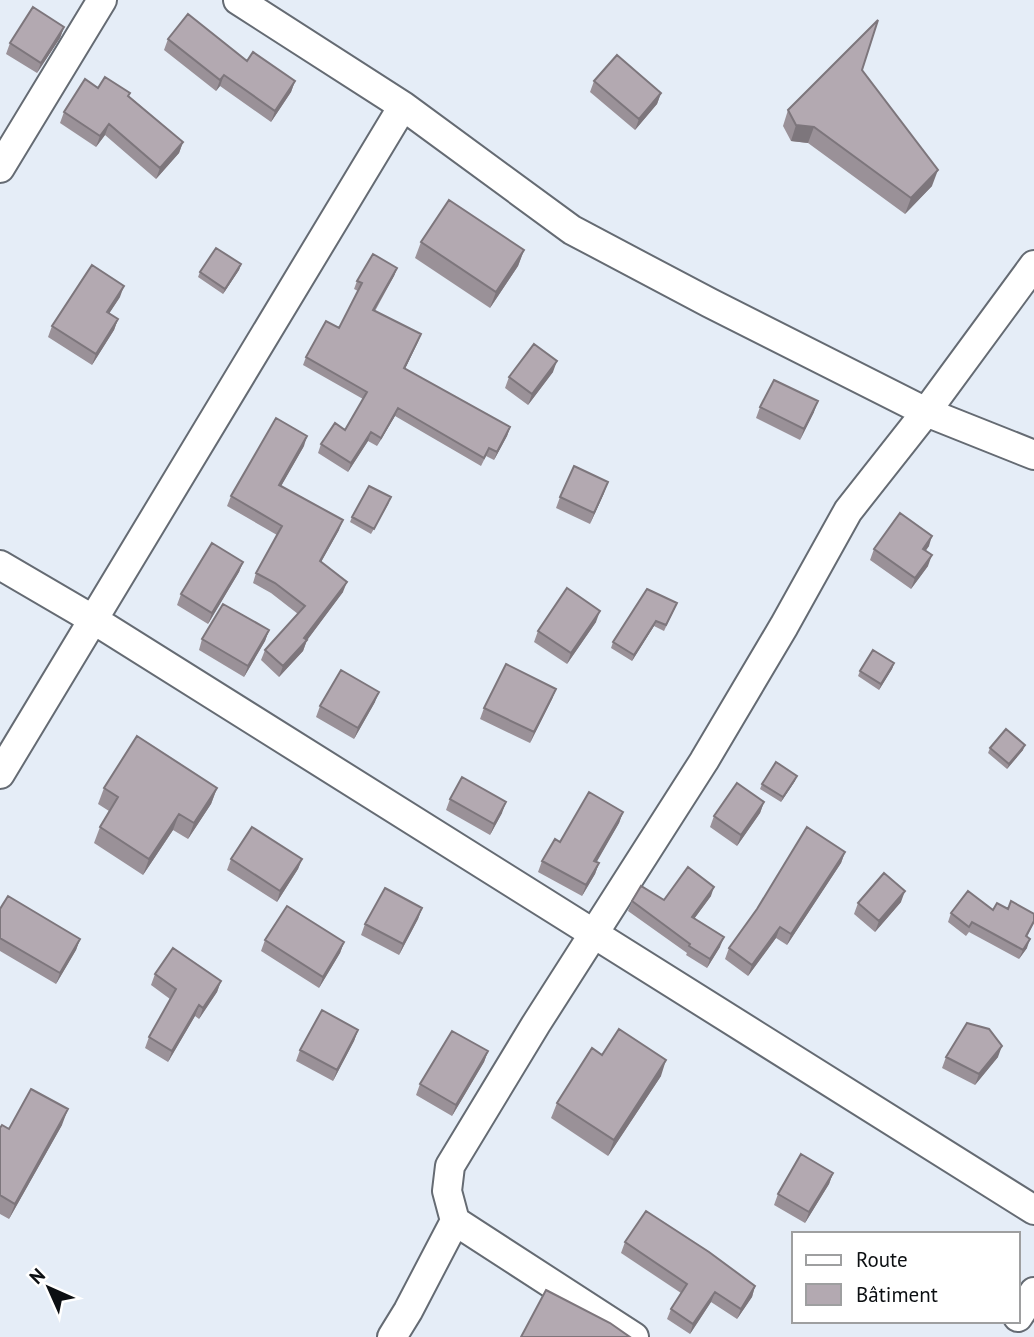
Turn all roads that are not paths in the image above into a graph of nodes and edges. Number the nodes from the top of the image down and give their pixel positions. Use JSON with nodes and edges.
{"nodes":[{"id":1,"x":102,"y":0,"type":"edge"},
{"id":2,"x":238,"y":0,"type":"edge"},
{"id":3,"x":403,"y":106,"type":"junction"},
{"id":4,"x":0,"y":168,"type":"edge"},
{"id":5,"x":1034,"y":265,"type":"edge"},
{"id":6,"x":926,"y":412,"type":"junction"},
{"id":7,"x":1034,"y":455,"type":"edge"},
{"id":8,"x":0,"y":565,"type":"edge"},
{"id":9,"x":94,"y":620,"type":"junction"},
{"id":10,"x":0,"y":774,"type":"edge"},
{"id":11,"x":593,"y":934,"type":"junction"},
{"id":12,"x":1034,"y":1210,"type":"edge"},
{"id":13,"x":455,"y":1220,"type":"junction"},
{"id":14,"x":1034,"y":1292,"type":"edge"},
{"id":15,"x":1020,"y":1314,"type":"edge"},
{"id":16,"x":393,"y":1337,"type":"edge"},
{"id":17,"x":634,"y":1337,"type":"edge"}],
"edges":[{"from":1,"to":4,"type":"street"},
{"from":2,"to":3,"type":"street"},
{"from":3,"to":6,"type":"street"},
{"from":3,"to":9,"type":"street"},
{"from":5,"to":6,"type":"street"},
{"from":6,"to":7,"type":"street"},
{"from":6,"to":11,"type":"street"},
{"from":8,"to":9,"type":"street"},
{"from":9,"to":10,"type":"street"},
{"from":9,"to":11,"type":"street"},
{"from":11,"to":12,"type":"street"},
{"from":11,"to":13,"type":"street"},
{"from":13,"to":16,"type":"street"},
{"from":13,"to":17,"type":"street"},
{"from":14,"to":15,"type":"street"}]}
